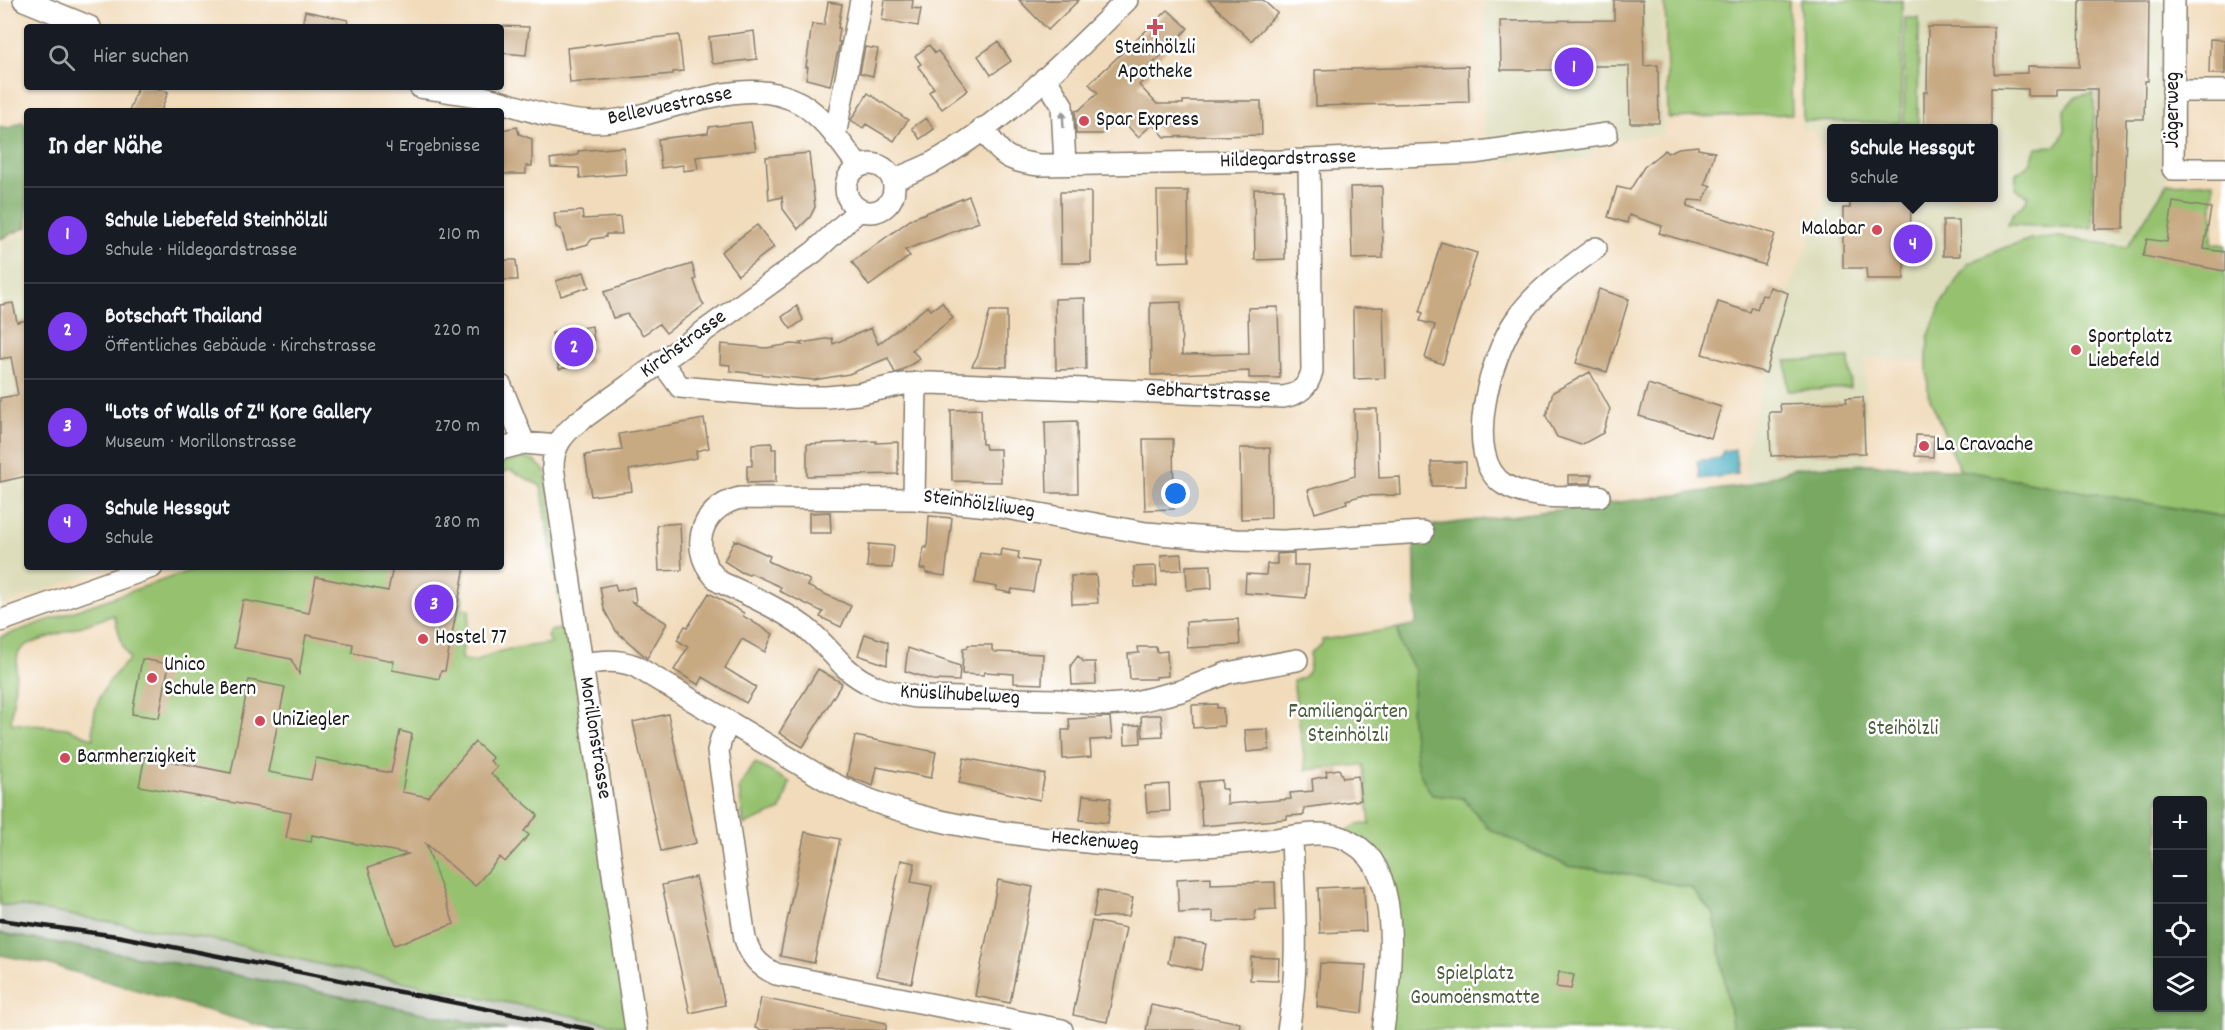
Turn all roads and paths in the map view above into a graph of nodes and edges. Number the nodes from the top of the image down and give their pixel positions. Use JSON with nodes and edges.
{"nodes":[{"id":1,"x":24,"y":0,"type":"edge"},
{"id":2,"x":861,"y":0,"type":"edge"},
{"id":3,"x":1126,"y":0,"type":"edge"},
{"id":4,"x":2175,"y":0,"type":"edge"},
{"id":5,"x":83,"y":24,"type":"edge"},
{"id":6,"x":1045,"y":78,"type":"junction"},
{"id":7,"x":437,"y":90,"type":"edge"},
{"id":8,"x":2174,"y":91,"type":"junction"},
{"id":9,"x":2225,"y":91,"type":"edge"},
{"id":10,"x":983,"y":128,"type":"junction"},
{"id":11,"x":1606,"y":134,"type":"dead end"},
{"id":12,"x":835,"y":136,"type":"junction"},
{"id":13,"x":1309,"y":160,"type":"junction"},
{"id":14,"x":1065,"y":165,"type":"junction"},
{"id":15,"x":858,"y":166,"type":"junction"},
{"id":16,"x":2225,"y":169,"type":"edge"},
{"id":17,"x":894,"y":180,"type":"junction"},
{"id":18,"x":859,"y":210,"type":"junction"},
{"id":19,"x":1596,"y":248,"type":"dead end"},
{"id":20,"x":661,"y":362,"type":"junction"},
{"id":21,"x":916,"y":383,"type":"junction"},
{"id":22,"x":504,"y":393,"type":"edge"},
{"id":23,"x":524,"y":443,"type":"junction"},
{"id":24,"x":556,"y":446,"type":"junction"},
{"id":25,"x":504,"y":448,"type":"edge"},
{"id":26,"x":1599,"y":496,"type":"dead end"},
{"id":27,"x":914,"y":499,"type":"junction"},
{"id":28,"x":1423,"y":532,"type":"dead end"},
{"id":29,"x":144,"y":570,"type":"edge"},
{"id":30,"x":0,"y":621,"type":"edge"},
{"id":31,"x":1297,"y":660,"type":"dead end"},
{"id":32,"x":582,"y":664,"type":"junction"},
{"id":33,"x":729,"y":722,"type":"junction"},
{"id":34,"x":1292,"y":837,"type":"junction"},
{"id":35,"x":636,"y":1030,"type":"edge"},
{"id":36,"x":1062,"y":1030,"type":"edge"},
{"id":37,"x":1288,"y":1030,"type":"edge"},
{"id":38,"x":1383,"y":1030,"type":"edge"}],
"edges":[{"from":1,"to":5,"type":"street"},
{"from":2,"to":12,"type":"street"},
{"from":3,"to":6,"type":"street"},
{"from":4,"to":8,"type":"street","name":"Jägerweg"},
{"from":6,"to":10,"type":"street"},
{"from":14,"to":6,"type":"street","one_way":true},
{"from":7,"to":12,"type":"street","name":"Bellevuestrasse"},
{"from":8,"to":9,"type":"street"},
{"from":8,"to":16,"type":"street","name":"Jägerweg"},
{"from":10,"to":14,"type":"street","name":"Hildegardstrasse"},
{"from":10,"to":17,"type":"street"},
{"from":11,"to":13,"type":"street","name":"Hildegardstrasse"},
{"from":12,"to":15,"type":"street","name":"Bellevuestrasse"},
{"from":13,"to":14,"type":"street","name":"Hildegardstrasse"},
{"from":13,"to":21,"type":"street","name":"Gebhartstrasse"},
{"from":15,"to":17,"type":"street"},
{"from":15,"to":18,"type":"street"},
{"from":17,"to":18,"type":"street"},
{"from":18,"to":20,"type":"street","name":"Kirchstrasse"},
{"from":19,"to":26,"type":"street"},
{"from":20,"to":21,"type":"street"},
{"from":20,"to":24,"type":"street","name":"Kirchstrasse"},
{"from":21,"to":27,"type":"street","name":"Steinhölzliweg"},
{"from":22,"to":23,"type":"street"},
{"from":23,"to":24,"type":"street"},
{"from":23,"to":25,"type":"street"},
{"from":24,"to":32,"type":"street","name":"Morillonstrasse"},
{"from":27,"to":28,"type":"street","name":"Steinhölzliweg"},
{"from":27,"to":31,"type":"street","name":"Knüslihubelweg"},
{"from":29,"to":30,"type":"street"},
{"from":32,"to":33,"type":"street","name":"Heckenweg"},
{"from":32,"to":35,"type":"street","name":"Morillonstrasse"},
{"from":33,"to":34,"type":"street","name":"Heckenweg"},
{"from":33,"to":36,"type":"street"},
{"from":34,"to":37,"type":"street"},
{"from":34,"to":38,"type":"street","name":"Heckenweg"}]}
